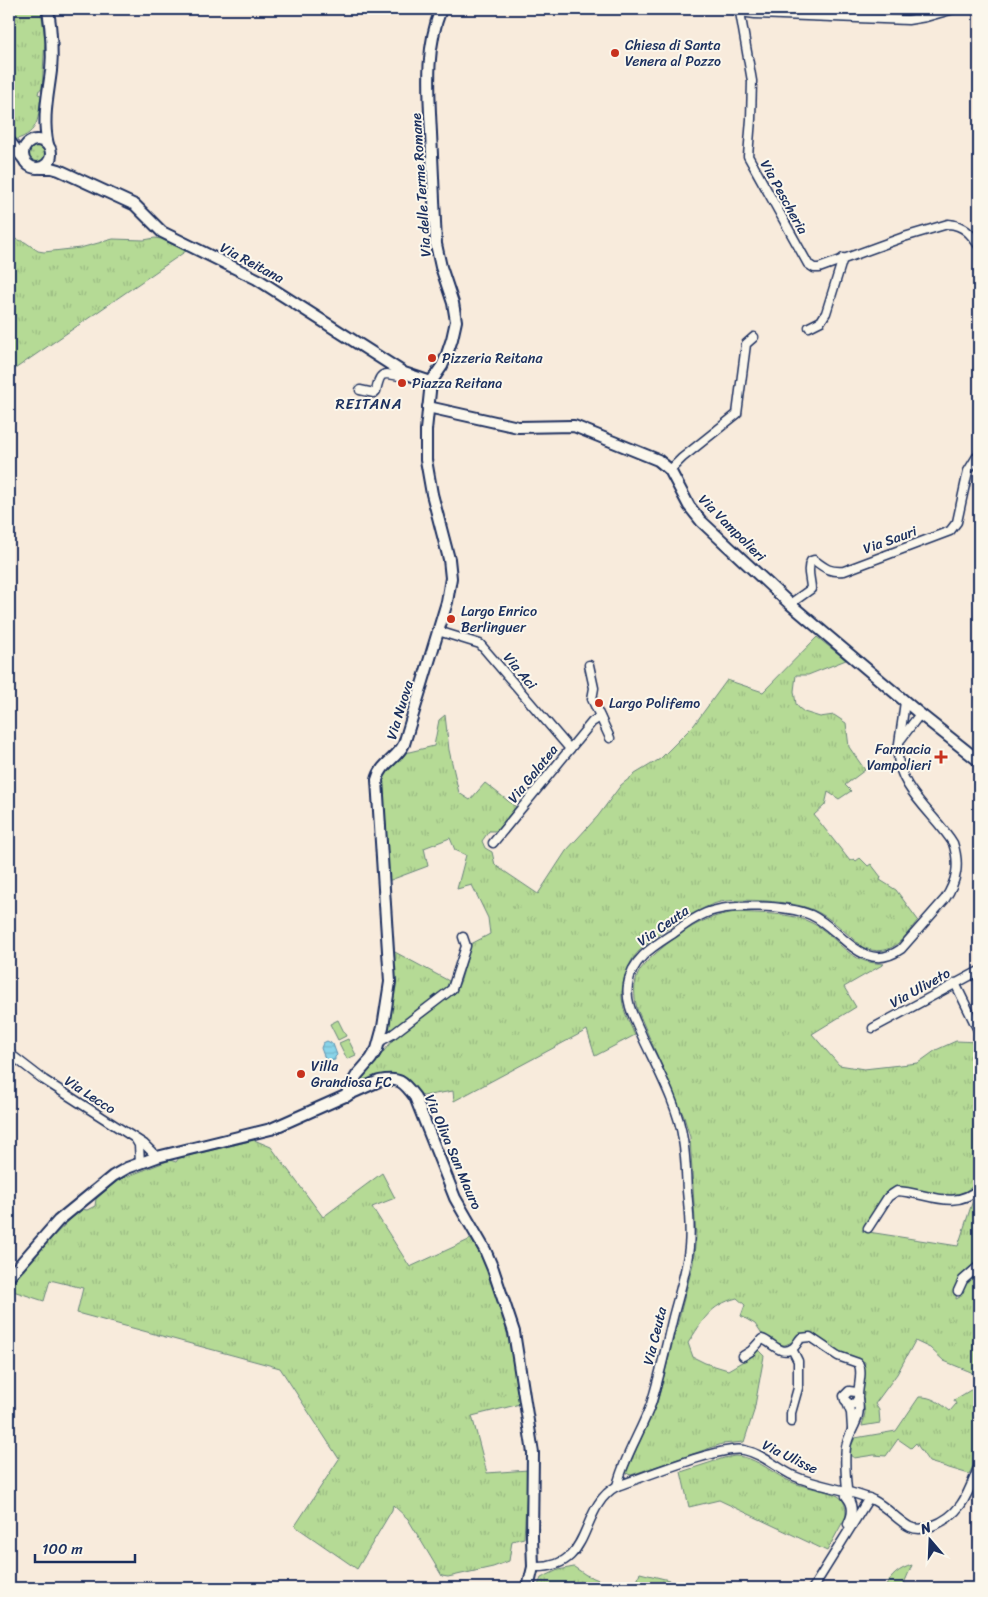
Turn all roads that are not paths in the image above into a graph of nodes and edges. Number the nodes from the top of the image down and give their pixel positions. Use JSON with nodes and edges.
{"nodes":[{"id":1,"x":48,"y":9,"type":"edge"},
{"id":2,"x":441,"y":9,"type":"edge"},
{"id":3,"x":954,"y":9,"type":"edge"},
{"id":4,"x":737,"y":10,"type":"edge"},
{"id":5,"x":45,"y":114,"type":"junction"},
{"id":6,"x":9,"y":141,"type":"edge"},
{"id":7,"x":29,"y":142,"type":"junction"},
{"id":8,"x":49,"y":148,"type":"junction"},
{"id":9,"x":23,"y":158,"type":"junction"},
{"id":10,"x":41,"y":168,"type":"junction"},
{"id":11,"x":59,"y":170,"type":"junction"},
{"id":12,"x":979,"y":246,"type":"edge"},
{"id":13,"x":843,"y":258,"type":"junction"},
{"id":14,"x":809,"y":327,"type":"dead end"},
{"id":15,"x":754,"y":337,"type":"dead end"},
{"id":16,"x":404,"y":373,"type":"junction"},
{"id":17,"x":431,"y":382,"type":"junction"},
{"id":18,"x":360,"y":390,"type":"dead end"},
{"id":19,"x":428,"y":407,"type":"junction"},
{"id":20,"x":979,"y":453,"type":"edge"},
{"id":21,"x":670,"y":470,"type":"junction"},
{"id":22,"x":790,"y":604,"type":"junction"},
{"id":23,"x":438,"y":631,"type":"junction"},
{"id":24,"x":589,"y":665,"type":"dead end"},
{"id":25,"x":905,"y":701,"type":"junction"},
{"id":26,"x":920,"y":714,"type":"junction"},
{"id":27,"x":600,"y":717,"type":"junction"},
{"id":28,"x":610,"y":738,"type":"dead end"},
{"id":29,"x":900,"y":741,"type":"junction"},
{"id":30,"x":570,"y":749,"type":"junction"},
{"id":31,"x":979,"y":761,"type":"edge"},
{"id":32,"x":493,"y":842,"type":"dead end"},
{"id":33,"x":464,"y":937,"type":"dead end"},
{"id":34,"x":979,"y":971,"type":"edge"},
{"id":35,"x":955,"y":983,"type":"junction"},
{"id":36,"x":873,"y":1028,"type":"dead end"},
{"id":37,"x":979,"y":1032,"type":"edge"},
{"id":38,"x":379,"y":1042,"type":"junction"},
{"id":39,"x":9,"y":1052,"type":"edge"},
{"id":40,"x":347,"y":1096,"type":"junction"},
{"id":41,"x":135,"y":1138,"type":"junction"},
{"id":42,"x":157,"y":1157,"type":"junction"},
{"id":43,"x":140,"y":1163,"type":"junction"},
{"id":44,"x":979,"y":1188,"type":"edge"},
{"id":45,"x":868,"y":1228,"type":"dead end"},
{"id":46,"x":979,"y":1266,"type":"edge"},
{"id":47,"x":9,"y":1276,"type":"edge"},
{"id":48,"x":958,"y":1291,"type":"dead end"},
{"id":49,"x":792,"y":1349,"type":"junction"},
{"id":50,"x":743,"y":1356,"type":"dead end"},
{"id":51,"x":860,"y":1376,"type":"junction"},
{"id":52,"x":849,"y":1391,"type":"junction"},
{"id":53,"x":858,"y":1397,"type":"junction"},
{"id":54,"x":847,"y":1403,"type":"junction"},
{"id":55,"x":791,"y":1422,"type":"dead end"},
{"id":56,"x":852,"y":1429,"type":"junction"},
{"id":57,"x":979,"y":1466,"type":"edge"},
{"id":58,"x":617,"y":1486,"type":"junction"},
{"id":59,"x":848,"y":1495,"type":"junction"},
{"id":60,"x":861,"y":1495,"type":"junction"},
{"id":61,"x":869,"y":1498,"type":"junction"},
{"id":62,"x":852,"y":1512,"type":"junction"},
{"id":63,"x":843,"y":1538,"type":"junction"},
{"id":64,"x":533,"y":1567,"type":"junction"},
{"id":65,"x":528,"y":1588,"type":"edge"},
{"id":66,"x":813,"y":1588,"type":"edge"}],
"edges":[{"from":1,"to":5,"type":"street"},
{"from":2,"to":17,"type":"street","name":"Via delle Terme Romane"},
{"from":3,"to":4,"type":"street"},
{"from":4,"to":13,"type":"street","name":"Via Pescheria"},
{"from":5,"to":7,"type":"street"},
{"from":5,"to":8,"type":"street"},
{"from":6,"to":7,"type":"street"},
{"from":6,"to":9,"type":"street"},
{"from":7,"to":8,"type":"street"},
{"from":7,"to":9,"type":"street"},
{"from":8,"to":10,"type":"street"},
{"from":8,"to":11,"type":"street"},
{"from":9,"to":10,"type":"street"},
{"from":10,"to":11,"type":"street","name":"Via Reitana"},
{"from":11,"to":16,"type":"street","name":"Via Reitana"},
{"from":12,"to":13,"type":"street","name":"Via Pescheria"},
{"from":13,"to":14,"type":"street"},
{"from":15,"to":21,"type":"street"},
{"from":16,"to":17,"type":"street","name":"Via Reitana"},
{"from":16,"to":18,"type":"street"},
{"from":17,"to":19,"type":"street","name":"Via Nuova"},
{"from":19,"to":21,"type":"street"},
{"from":19,"to":23,"type":"street","name":"Via Nuova"},
{"from":20,"to":22,"type":"street","name":"Via Sauri"},
{"from":21,"to":22,"type":"street","name":"Via Vampolieri"},
{"from":22,"to":25,"type":"street","name":"Via Vampolieri"},
{"from":23,"to":30,"type":"street","name":"Via Aci"},
{"from":23,"to":38,"type":"street","name":"Via Nuova"},
{"from":24,"to":27,"type":"street"},
{"from":25,"to":26,"type":"street","name":"Via Vampolieri"},
{"from":25,"to":29,"type":"street","name":"Via Ceuta"},
{"from":26,"to":29,"type":"street"},
{"from":26,"to":31,"type":"street","name":"Via Vampolieri"},
{"from":27,"to":28,"type":"street"},
{"from":27,"to":30,"type":"street","name":"Via Galatea"},
{"from":29,"to":58,"type":"street","name":"Via Ceuta"},
{"from":30,"to":32,"type":"street","name":"Via Galatea"},
{"from":33,"to":38,"type":"street"},
{"from":34,"to":35,"type":"street","name":"Via Uliveto"},
{"from":35,"to":36,"type":"street","name":"Via Uliveto"},
{"from":35,"to":37,"type":"street"},
{"from":38,"to":40,"type":"street","name":"Via Nuova"},
{"from":39,"to":41,"type":"street","name":"Via Lecco"},
{"from":40,"to":42,"type":"street","name":"Via Oliva San Mauro"},
{"from":40,"to":64,"type":"street","name":"Via Oliva San Mauro"},
{"from":41,"to":42,"type":"street","name":"Via Lecco"},
{"from":41,"to":43,"type":"street"},
{"from":42,"to":43,"type":"street","name":"Via Oliva San Mauro"},
{"from":43,"to":47,"type":"street","name":"Via Oliva San Mauro"},
{"from":44,"to":45,"type":"street"},
{"from":46,"to":48,"type":"street"},
{"from":49,"to":50,"type":"street"},
{"from":49,"to":51,"type":"street"},
{"from":49,"to":55,"type":"street"},
{"from":51,"to":52,"type":"street"},
{"from":51,"to":53,"type":"street"},
{"from":52,"to":53,"type":"street"},
{"from":52,"to":54,"type":"street"},
{"from":53,"to":54,"type":"street"},
{"from":53,"to":56,"type":"street"},
{"from":54,"to":56,"type":"street"},
{"from":56,"to":59,"type":"street"},
{"from":57,"to":61,"type":"street","name":"Via Ulisse"},
{"from":58,"to":59,"type":"street","name":"Via Ulisse"},
{"from":58,"to":64,"type":"street","name":"Via Ulisse"},
{"from":59,"to":60,"type":"street","name":"Via Ulisse"},
{"from":59,"to":62,"type":"street"},
{"from":60,"to":61,"type":"street","name":"Via Ulisse"},
{"from":60,"to":62,"type":"street"},
{"from":61,"to":63,"type":"street"},
{"from":62,"to":63,"type":"street"},
{"from":63,"to":66,"type":"street"},
{"from":64,"to":65,"type":"street","name":"Via Oliva San Mauro"}]}
